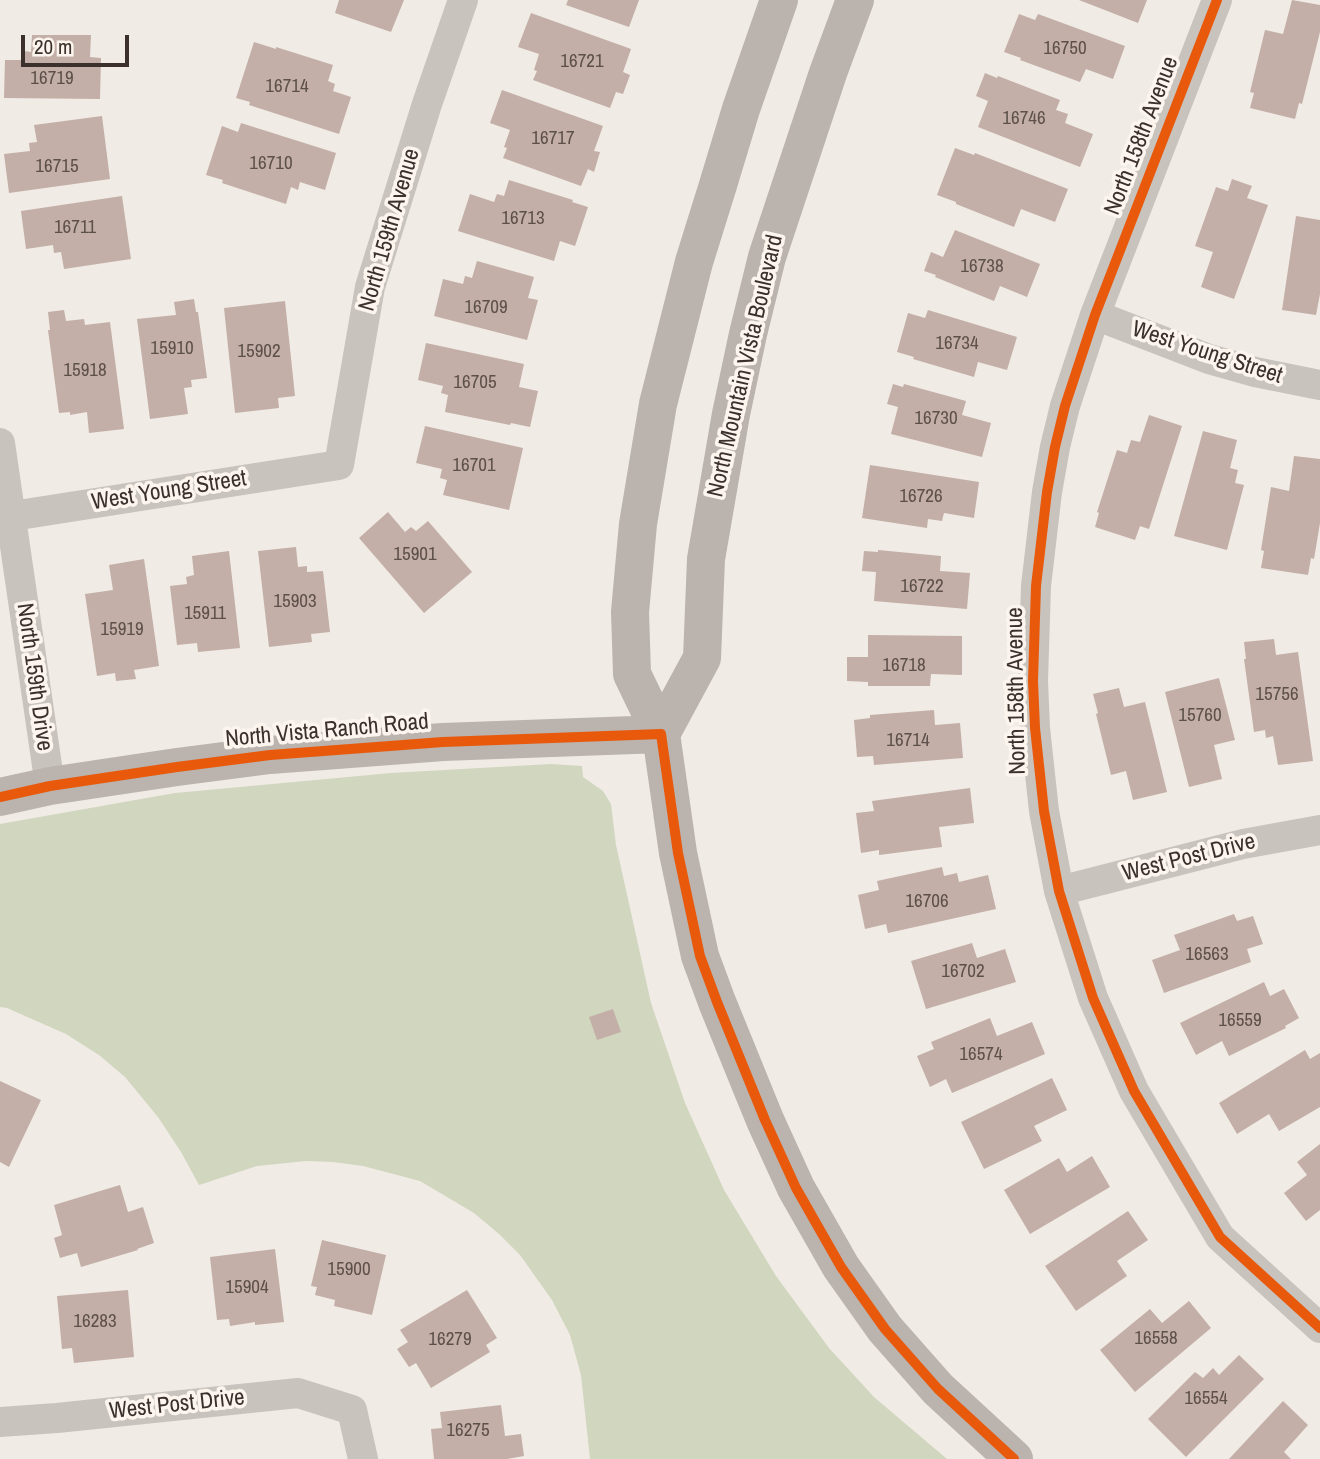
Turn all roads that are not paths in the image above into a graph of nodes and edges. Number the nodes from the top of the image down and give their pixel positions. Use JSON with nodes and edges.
{"nodes":[{"id":1,"x":463,"y":0,"type":"edge"},
{"id":2,"x":779,"y":0,"type":"edge"},
{"id":3,"x":855,"y":0,"type":"edge"},
{"id":4,"x":1217,"y":0,"type":"edge"},
{"id":5,"x":1095,"y":315,"type":"junction"},
{"id":6,"x":1320,"y":385,"type":"edge"},
{"id":7,"x":0,"y":443,"type":"edge"},
{"id":8,"x":339,"y":465,"type":"joint"},
{"id":9,"x":5,"y":516,"type":"edge"},
{"id":10,"x":661,"y":734,"type":"junction"},
{"id":11,"x":50,"y":786,"type":"junction"},
{"id":12,"x":0,"y":797,"type":"edge"},
{"id":13,"x":1320,"y":830,"type":"edge"},
{"id":14,"x":1059,"y":891,"type":"junction"},
{"id":15,"x":1320,"y":1328,"type":"edge"},
{"id":16,"x":0,"y":1422,"type":"edge"},
{"id":17,"x":363,"y":1459,"type":"edge"},
{"id":18,"x":1014,"y":1459,"type":"edge"}],
"edges":[{"from":1,"to":8,"type":"street","name":"North 159th Avenue"},
{"from":2,"to":10,"type":"street"},
{"from":3,"to":10,"type":"street","name":"North Mountain Vista Boulevard"},
{"from":4,"to":5,"type":"street","name":"North 158th Avenue"},
{"from":5,"to":6,"type":"street","name":"West Young Street"},
{"from":5,"to":14,"type":"street","name":"North 158th Avenue"},
{"from":7,"to":9,"type":"street","name":"North 159th Drive"},
{"from":8,"to":9,"type":"street","name":"West Young Street"},
{"from":9,"to":11,"type":"street","name":"North 159th Drive"},
{"from":10,"to":11,"type":"street","name":"North Vista Ranch Road"},
{"from":10,"to":18,"type":"street"},
{"from":11,"to":12,"type":"street","name":"North Vista Ranch Road"},
{"from":13,"to":14,"type":"street","name":"West Post Drive"},
{"from":14,"to":15,"type":"street","name":"North 158th Avenue"},
{"from":16,"to":17,"type":"street","name":"West Post Drive"}]}
